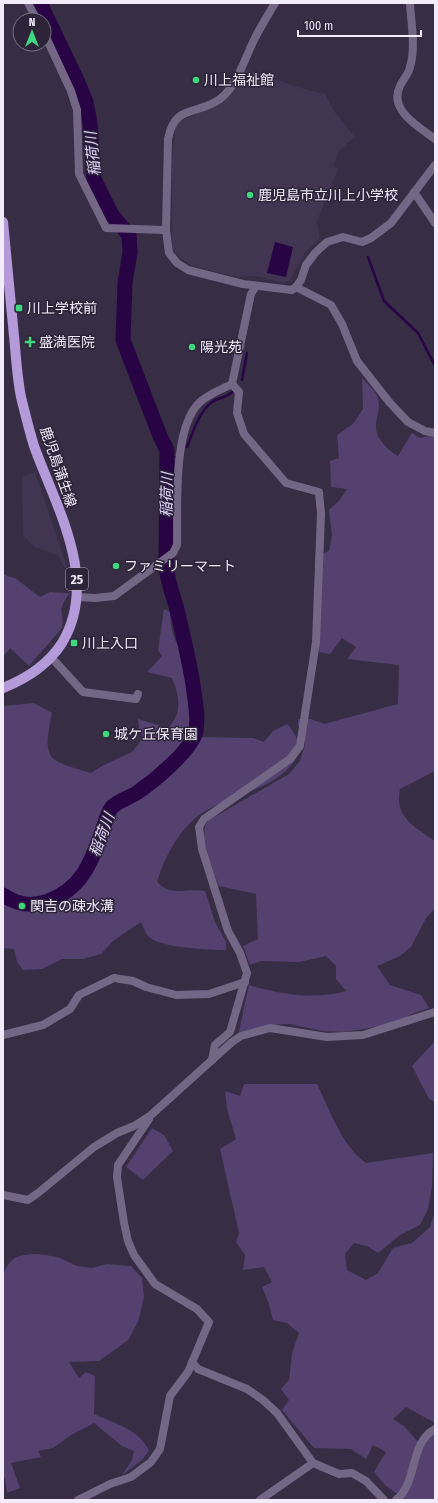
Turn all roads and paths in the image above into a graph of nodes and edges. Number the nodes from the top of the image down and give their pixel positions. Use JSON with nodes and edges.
{"nodes":[{"id":1,"x":28,"y":3,"type":"edge"},
{"id":2,"x":275,"y":3,"type":"edge"},
{"id":3,"x":410,"y":3,"type":"edge"},
{"id":4,"x":33,"y":12,"type":"edge"},
{"id":5,"x":52,"y":50,"type":"edge"},
{"id":6,"x":435,"y":139,"type":"edge"},
{"id":7,"x":435,"y":165,"type":"edge"},
{"id":8,"x":414,"y":192,"type":"junction"},
{"id":9,"x":3,"y":222,"type":"edge"},
{"id":10,"x":435,"y":223,"type":"edge"},
{"id":11,"x":166,"y":230,"type":"junction"},
{"id":12,"x":256,"y":286,"type":"junction"},
{"id":13,"x":296,"y":288,"type":"junction"},
{"id":14,"x":232,"y":384,"type":"junction"},
{"id":15,"x":435,"y":433,"type":"edge"},
{"id":16,"x":77,"y":597,"type":"junction"},
{"id":17,"x":51,"y":657,"type":"junction"},
{"id":18,"x":3,"y":688,"type":"edge"},
{"id":19,"x":138,"y":694,"type":"dead end"},
{"id":20,"x":245,"y":982,"type":"junction"},
{"id":21,"x":435,"y":1012,"type":"edge"},
{"id":22,"x":3,"y":1035,"type":"edge"},
{"id":23,"x":212,"y":1060,"type":"junction"},
{"id":24,"x":152,"y":1115,"type":"junction"},
{"id":25,"x":3,"y":1195,"type":"edge"},
{"id":26,"x":192,"y":1362,"type":"junction"},
{"id":27,"x":435,"y":1429,"type":"edge"},
{"id":28,"x":312,"y":1463,"type":"junction"},
{"id":29,"x":82,"y":1499,"type":"edge"},
{"id":30,"x":260,"y":1500,"type":"edge"},
{"id":31,"x":384,"y":1500,"type":"edge"},
{"id":32,"x":396,"y":1500,"type":"edge"}],
"edges":[{"from":1,"to":4,"type":"street"},
{"from":2,"to":11,"type":"street"},
{"from":3,"to":6,"type":"street"},
{"from":5,"to":11,"type":"street"},
{"from":7,"to":8,"type":"street"},
{"from":8,"to":10,"type":"street"},
{"from":8,"to":13,"type":"street"},
{"from":9,"to":16,"type":"main road","name":"鹿児島蒲生線","number":"25"},
{"from":11,"to":12,"type":"street"},
{"from":12,"to":13,"type":"street"},
{"from":12,"to":14,"type":"street"},
{"from":13,"to":15,"type":"street"},
{"from":14,"to":16,"type":"street"},
{"from":14,"to":20,"type":"street"},
{"from":16,"to":17,"type":"main road","name":"鹿児島蒲生線","number":"25"},
{"from":17,"to":18,"type":"main road","name":"鹿児島蒲生線","number":"25"},
{"from":17,"to":19,"type":"street"},
{"from":20,"to":22,"type":"street"},
{"from":20,"to":23,"type":"street"},
{"from":21,"to":23,"type":"street"},
{"from":23,"to":24,"type":"street"},
{"from":24,"to":25,"type":"street"},
{"from":24,"to":26,"type":"street"},
{"from":26,"to":28,"type":"street"},
{"from":26,"to":29,"type":"street"},
{"from":27,"to":32,"type":"street"},
{"from":28,"to":30,"type":"street"},
{"from":28,"to":31,"type":"street"}]}
